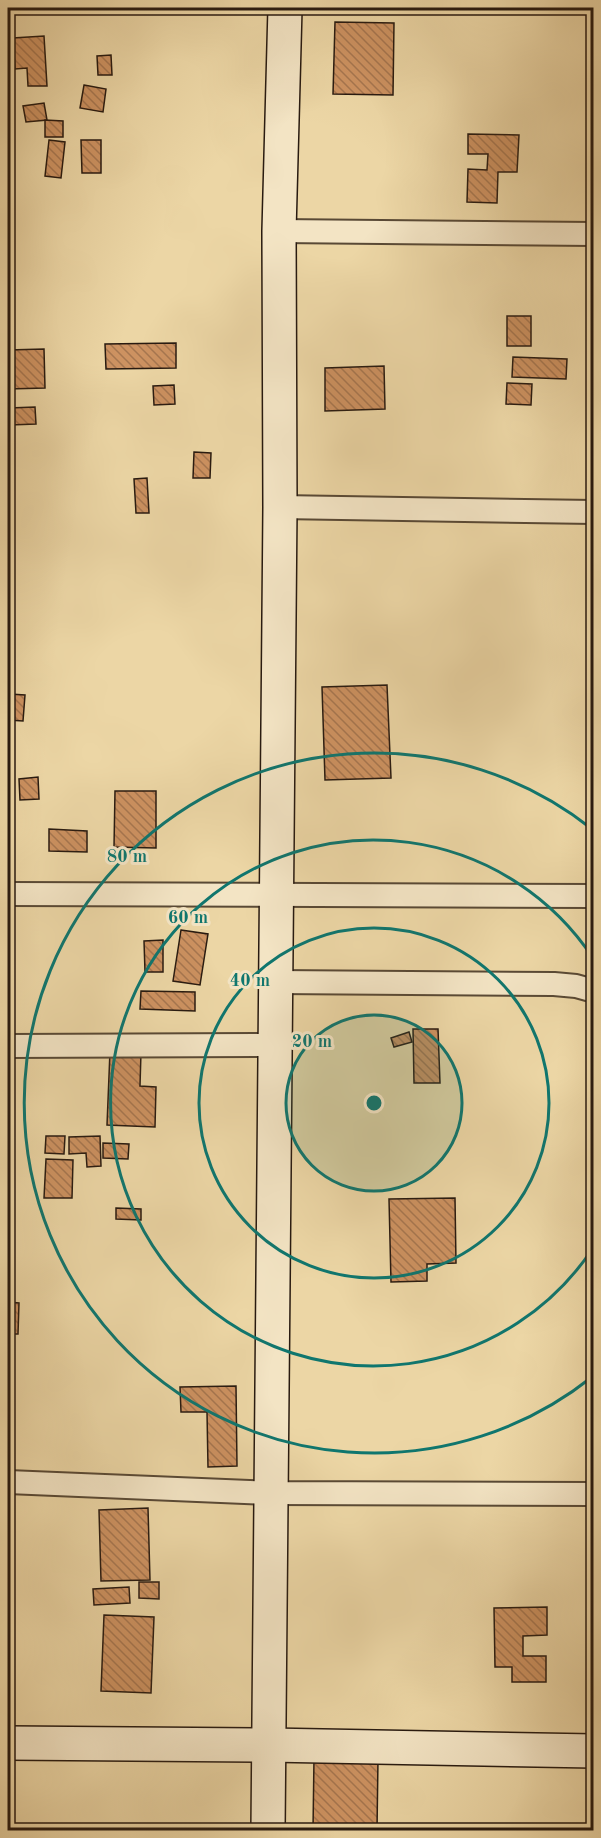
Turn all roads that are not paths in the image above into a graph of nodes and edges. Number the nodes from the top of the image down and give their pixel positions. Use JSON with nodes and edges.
{"nodes":[{"id":1,"x":285,"y":8,"type":"edge"},
{"id":2,"x":279,"y":231,"type":"junction"},
{"id":3,"x":594,"y":234,"type":"edge"},
{"id":4,"x":280,"y":507,"type":"junction"},
{"id":5,"x":594,"y":512,"type":"edge"},
{"id":6,"x":8,"y":894,"type":"edge"},
{"id":7,"x":277,"y":895,"type":"junction"},
{"id":8,"x":594,"y":896,"type":"edge"},
{"id":9,"x":276,"y":982,"type":"junction"},
{"id":10,"x":594,"y":991,"type":"edge"},
{"id":11,"x":275,"y":1045,"type":"junction"},
{"id":12,"x":8,"y":1046,"type":"edge"},
{"id":13,"x":8,"y":1482,"type":"edge"},
{"id":14,"x":271,"y":1493,"type":"junction"},
{"id":15,"x":594,"y":1494,"type":"edge"},
{"id":16,"x":8,"y":1743,"type":"edge"},
{"id":17,"x":269,"y":1745,"type":"junction"},
{"id":18,"x":594,"y":1751,"type":"edge"},
{"id":19,"x":268,"y":1830,"type":"edge"}],
"edges":[{"from":1,"to":2,"type":"street"},
{"from":2,"to":3,"type":"street"},
{"from":2,"to":4,"type":"street"},
{"from":4,"to":5,"type":"street"},
{"from":4,"to":7,"type":"street"},
{"from":6,"to":7,"type":"street"},
{"from":7,"to":8,"type":"street"},
{"from":7,"to":9,"type":"street"},
{"from":9,"to":10,"type":"street"},
{"from":9,"to":11,"type":"street"},
{"from":11,"to":12,"type":"street"},
{"from":11,"to":14,"type":"street"},
{"from":13,"to":14,"type":"street"},
{"from":14,"to":15,"type":"street"},
{"from":14,"to":17,"type":"street"},
{"from":16,"to":17,"type":"street"},
{"from":17,"to":18,"type":"street"},
{"from":17,"to":19,"type":"street"}]}
